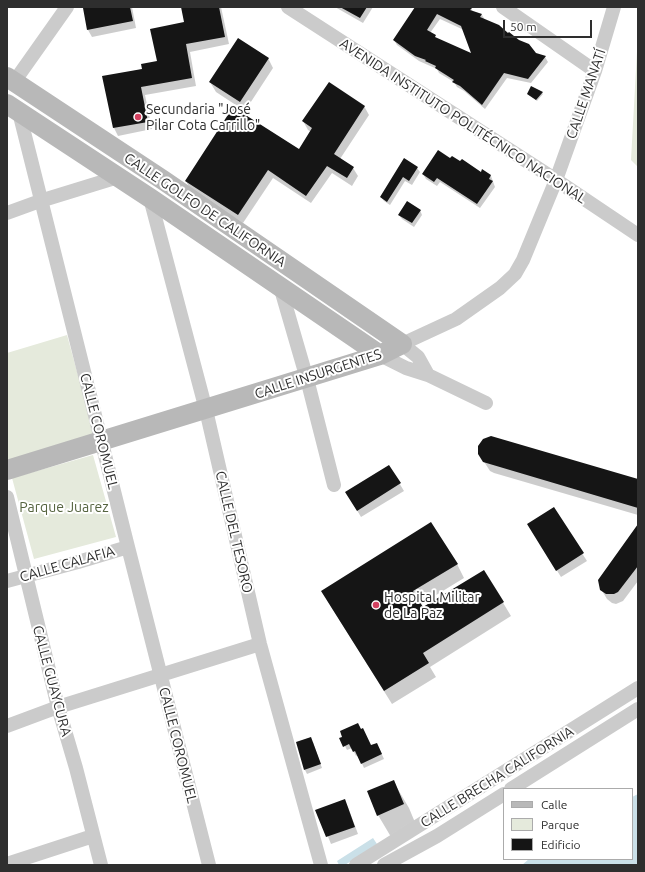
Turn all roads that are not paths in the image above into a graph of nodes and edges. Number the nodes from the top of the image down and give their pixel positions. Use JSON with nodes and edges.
{"nodes":[{"id":1,"x":67,"y":7,"type":"edge"},
{"id":2,"x":503,"y":7,"type":"edge"},
{"id":3,"x":614,"y":7,"type":"edge"},
{"id":4,"x":297,"y":9,"type":"edge"},
{"id":5,"x":595,"y":71,"type":"junction"},
{"id":6,"x":10,"y":79,"type":"edge"},
{"id":7,"x":13,"y":108,"type":"edge"},
{"id":8,"x":118,"y":177,"type":"junction"},
{"id":9,"x":162,"y":180,"type":"junction"},
{"id":10,"x":556,"y":180,"type":"junction"},
{"id":11,"x":150,"y":198,"type":"junction"},
{"id":12,"x":40,"y":201,"type":"junction"},
{"id":13,"x":7,"y":213,"type":"edge"},
{"id":14,"x":638,"y":235,"type":"edge"},
{"id":15,"x":280,"y":286,"type":"junction"},
{"id":16,"x":402,"y":344,"type":"junction"},
{"id":17,"x":380,"y":355,"type":"junction"},
{"id":18,"x":428,"y":375,"type":"junction"},
{"id":19,"x":307,"y":379,"type":"junction"},
{"id":20,"x":486,"y":403,"type":"dead end"},
{"id":21,"x":206,"y":410,"type":"junction"},
{"id":22,"x":102,"y":441,"type":"junction"},
{"id":23,"x":7,"y":470,"type":"edge"},
{"id":24,"x":334,"y":485,"type":"dead end"},
{"id":25,"x":7,"y":497,"type":"edge"},
{"id":26,"x":128,"y":547,"type":"junction"},
{"id":27,"x":25,"y":576,"type":"junction"},
{"id":28,"x":7,"y":581,"type":"edge"},
{"id":29,"x":260,"y":644,"type":"junction"},
{"id":30,"x":160,"y":674,"type":"junction"},
{"id":31,"x":638,"y":688,"type":"edge"},
{"id":32,"x":58,"y":707,"type":"junction"},
{"id":33,"x":638,"y":709,"type":"edge"},
{"id":34,"x":7,"y":726,"type":"edge"},
{"id":35,"x":513,"y":788,"type":"edge"},
{"id":36,"x":503,"y":795,"type":"edge"},
{"id":37,"x":94,"y":836,"type":"junction"},
{"id":38,"x":7,"y":864,"type":"edge"},
{"id":39,"x":101,"y":865,"type":"edge"},
{"id":40,"x":209,"y":865,"type":"edge"},
{"id":41,"x":321,"y":865,"type":"edge"},
{"id":42,"x":356,"y":865,"type":"edge"},
{"id":43,"x":384,"y":865,"type":"edge"}],
"edges":[{"from":1,"to":6,"type":"street"},
{"from":2,"to":5,"type":"street"},
{"from":3,"to":5,"type":"street","name":"CALLE MANATÍ"},
{"from":4,"to":10,"type":"street","name":"AVENIDA INSTITUTO POLITÉCNICO NACIONAL"},
{"from":5,"to":10,"type":"street","name":"CALLE MANATÍ"},
{"from":6,"to":7,"type":"street"},
{"from":6,"to":9,"type":"street","name":"CALLE GOLFO DE CALIFORNIA"},
{"from":7,"to":8,"type":"street","name":"CALLE GOLFO DE CALIFORNIA"},
{"from":7,"to":12,"type":"street","name":"CALLE COROMUEL"},
{"from":8,"to":11,"type":"street","name":"CALLE GOLFO DE CALIFORNIA"},
{"from":8,"to":12,"type":"street"},
{"from":9,"to":11,"type":"street"},
{"from":9,"to":16,"type":"street","name":"CALLE GOLFO DE CALIFORNIA"},
{"from":10,"to":14,"type":"street","name":"AVENIDA INSTITUTO POLITÉCNICO NACIONAL"},
{"from":10,"to":16,"type":"street","name":"CALLE INSURGENTES"},
{"from":11,"to":15,"type":"street","name":"CALLE GOLFO DE CALIFORNIA"},
{"from":11,"to":21,"type":"street","name":"CALLE DEL TESORO"},
{"from":12,"to":13,"type":"street"},
{"from":12,"to":22,"type":"street","name":"CALLE COROMUEL"},
{"from":15,"to":17,"type":"street","name":"CALLE GOLFO DE CALIFORNIA"},
{"from":15,"to":19,"type":"street"},
{"from":16,"to":17,"type":"street","name":"CALLE INSURGENTES"},
{"from":16,"to":18,"type":"street"},
{"from":17,"to":18,"type":"street"},
{"from":17,"to":19,"type":"street","name":"CALLE INSURGENTES"},
{"from":18,"to":20,"type":"street"},
{"from":19,"to":21,"type":"street","name":"CALLE INSURGENTES"},
{"from":19,"to":24,"type":"street"},
{"from":21,"to":22,"type":"street","name":"CALLE INSURGENTES"},
{"from":21,"to":29,"type":"street","name":"CALLE DEL TESORO"},
{"from":22,"to":23,"type":"street","name":"CALLE INSURGENTES"},
{"from":22,"to":26,"type":"street","name":"CALLE COROMUEL"},
{"from":25,"to":27,"type":"street","name":"CALLE GUAYCURA"},
{"from":26,"to":27,"type":"street","name":"CALLE CALAFIA"},
{"from":26,"to":30,"type":"street","name":"CALLE COROMUEL"},
{"from":27,"to":28,"type":"street","name":"CALLE CALAFIA"},
{"from":27,"to":32,"type":"street","name":"CALLE GUAYCURA"},
{"from":29,"to":30,"type":"street"},
{"from":29,"to":41,"type":"street","name":"CALLE DEL TESORO"},
{"from":30,"to":32,"type":"street"},
{"from":30,"to":40,"type":"street","name":"CALLE COROMUEL"},
{"from":31,"to":42,"type":"street","name":"CALLE BRECHA CALIFORNIA"},
{"from":32,"to":34,"type":"street"},
{"from":32,"to":37,"type":"street","name":"CALLE GUAYCURA"},
{"from":33,"to":35,"type":"street","name":"CALLE BRECHA CALIFORNIA"},
{"from":36,"to":43,"type":"street","name":"CALLE BRECHA CALIFORNIA"},
{"from":37,"to":38,"type":"street"},
{"from":37,"to":39,"type":"street","name":"CALLE GUAYCURA"}]}
